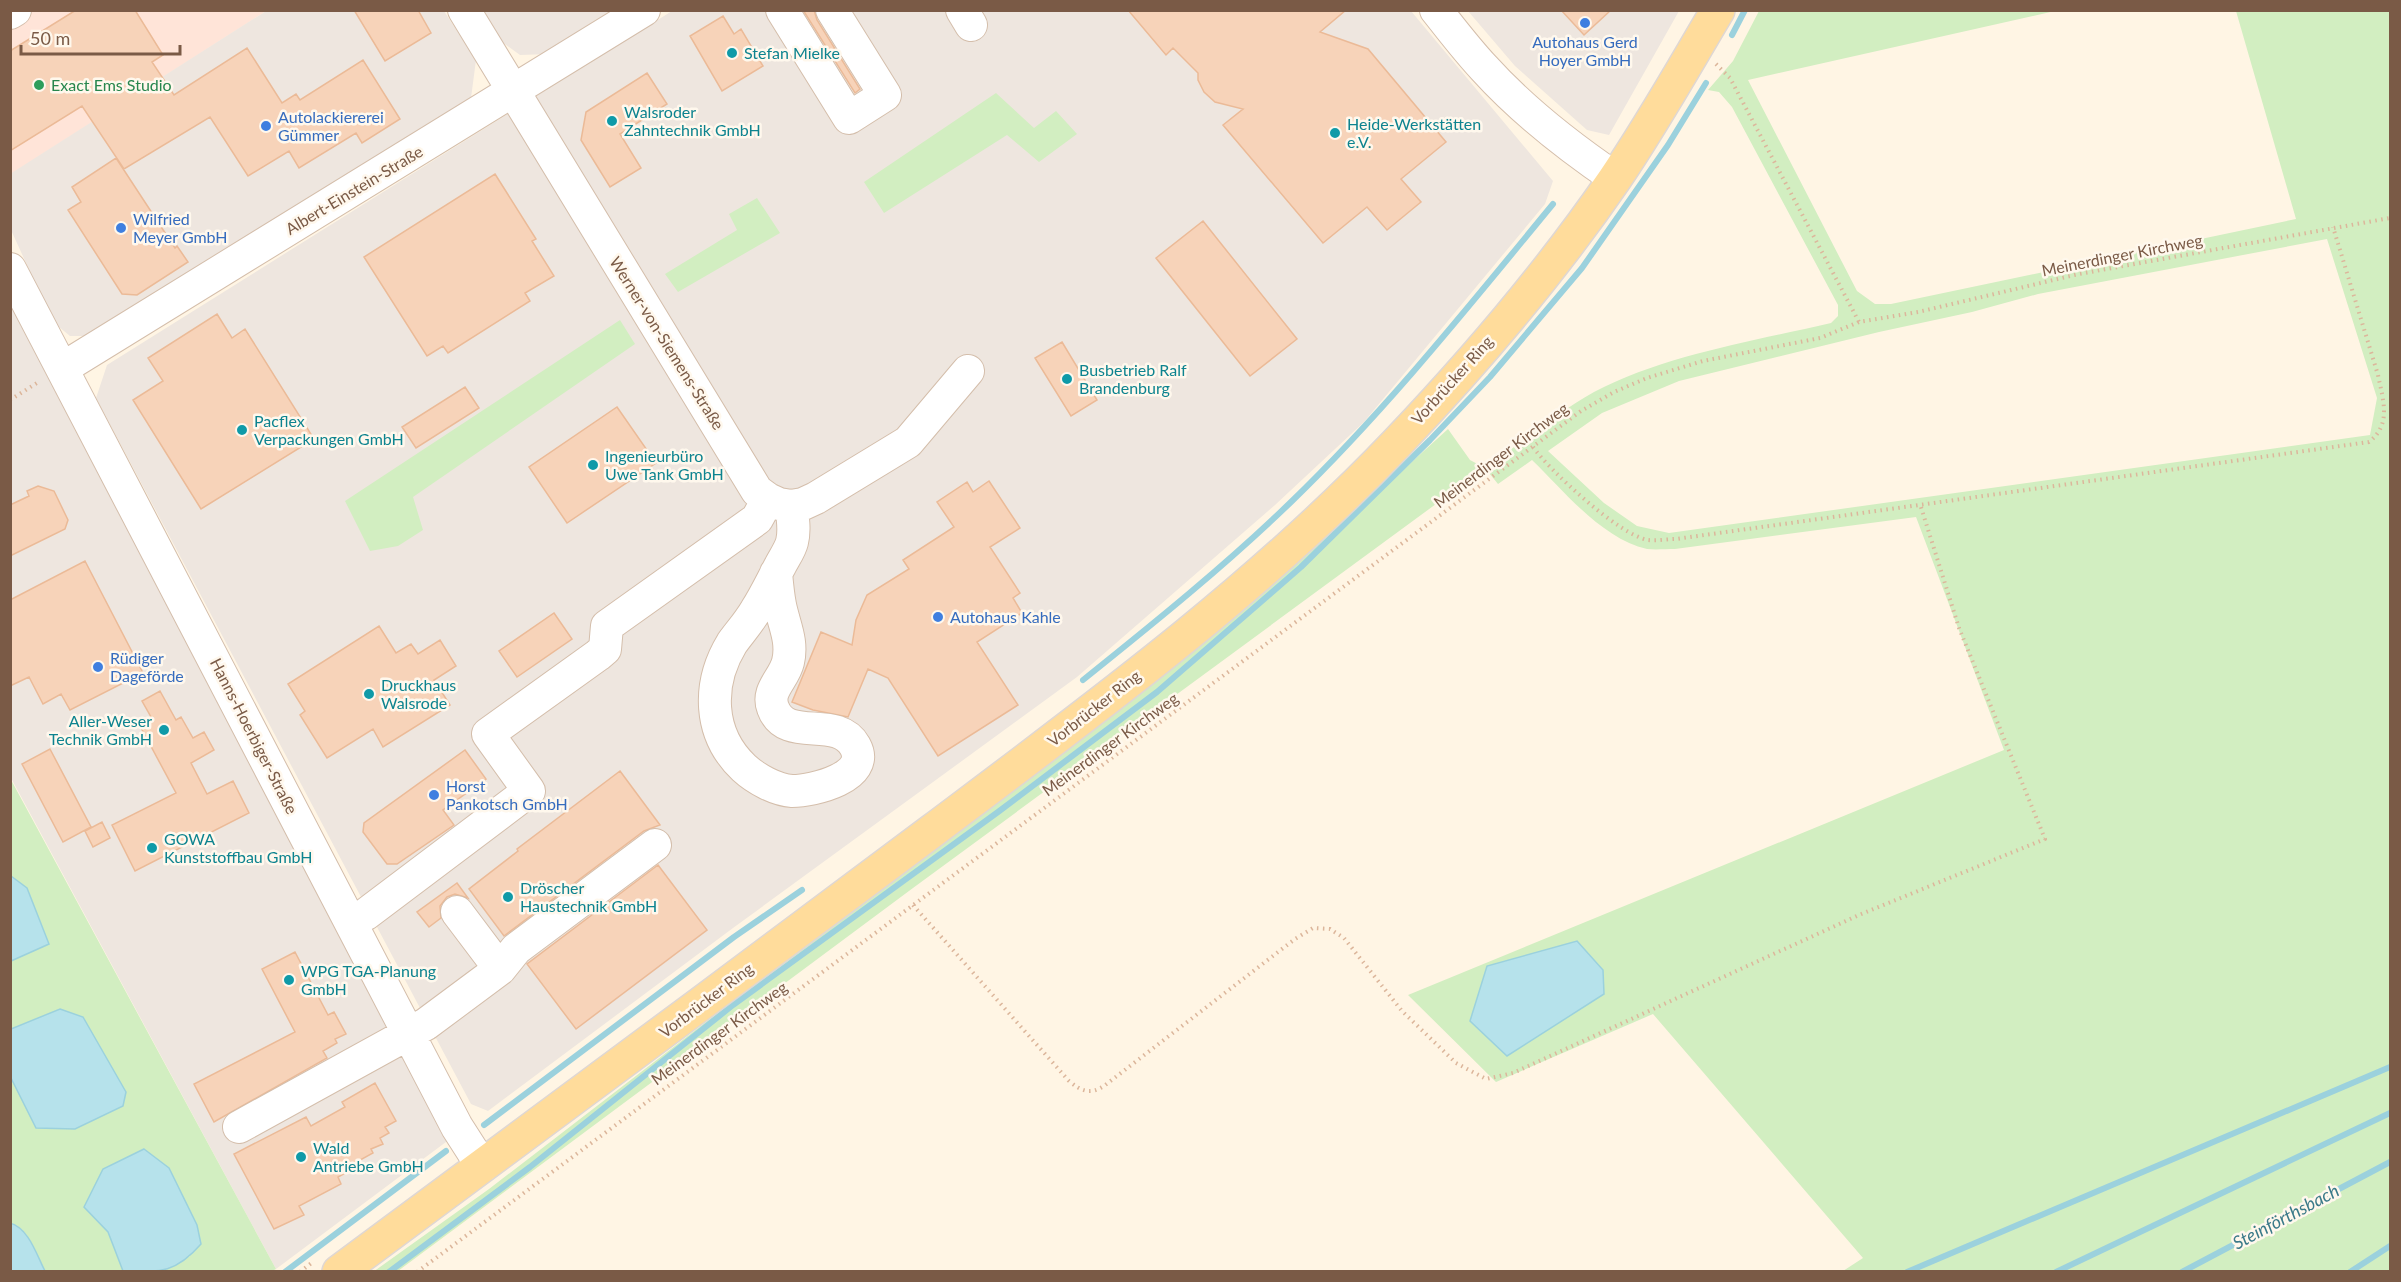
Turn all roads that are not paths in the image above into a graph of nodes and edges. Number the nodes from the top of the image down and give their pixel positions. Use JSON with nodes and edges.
{"nodes":[{"id":1,"x":15,"y":10,"type":"edge"},
{"id":2,"x":464,"y":10,"type":"edge"},
{"id":3,"x":644,"y":10,"type":"edge"},
{"id":4,"x":782,"y":10,"type":"edge"},
{"id":5,"x":832,"y":10,"type":"edge"},
{"id":6,"x":1436,"y":10,"type":"edge"},
{"id":7,"x":1718,"y":10,"type":"edge"},
{"id":8,"x":10,"y":13,"type":"edge"},
{"id":9,"x":513,"y":93,"type":"junction"},
{"id":10,"x":1615,"y":178,"type":"junction"},
{"id":11,"x":10,"y":269,"type":"edge"},
{"id":12,"x":63,"y":368,"type":"junction"},
{"id":13,"x":968,"y":371,"type":"dead end"},
{"id":14,"x":779,"y":503,"type":"junction"},
{"id":15,"x":776,"y":573,"type":"junction"},
{"id":16,"x":656,"y":845,"type":"dead end"},
{"id":17,"x":457,"y":912,"type":"dead end"},
{"id":18,"x":351,"y":922,"type":"junction"},
{"id":19,"x":500,"y":969,"type":"junction"},
{"id":20,"x":409,"y":1034,"type":"junction"},
{"id":21,"x":239,"y":1127,"type":"dead end"},
{"id":22,"x":482,"y":1166,"type":"junction"},
{"id":23,"x":339,"y":1272,"type":"edge"}],
"edges":[{"from":1,"to":8,"type":"street"},
{"from":2,"to":9,"type":"street","name":"Werner-von-Siemens-Straße"},
{"from":3,"to":9,"type":"street","name":"Albert-Einstein-Straße"},
{"from":4,"to":5,"type":"street"},
{"from":6,"to":10,"type":"street"},
{"from":7,"to":10,"type":"main road","name":"Vorbrücker Ring"},
{"from":9,"to":12,"type":"street","name":"Albert-Einstein-Straße"},
{"from":9,"to":14,"type":"street","name":"Werner-von-Siemens-Straße"},
{"from":10,"to":22,"type":"main road","name":"Vorbrücker Ring"},
{"from":11,"to":12,"type":"street","name":"Hanns-Hoerbiger-Straße"},
{"from":12,"to":18,"type":"street","name":"Hanns-Hoerbiger-Straße"},
{"from":13,"to":14,"type":"street"},
{"from":14,"to":15,"type":"street"},
{"from":14,"to":18,"type":"street"},
{"from":15,"to":15,"type":"street"},
{"from":16,"to":19,"type":"street"},
{"from":17,"to":19,"type":"street"},
{"from":18,"to":20,"type":"street","name":"Hanns-Hoerbiger-Straße"},
{"from":19,"to":20,"type":"street"},
{"from":20,"to":21,"type":"street"},
{"from":20,"to":22,"type":"street","name":"Hanns-Hoerbiger-Straße"},
{"from":22,"to":23,"type":"main road","name":"Vorbrücker Ring"}]}
